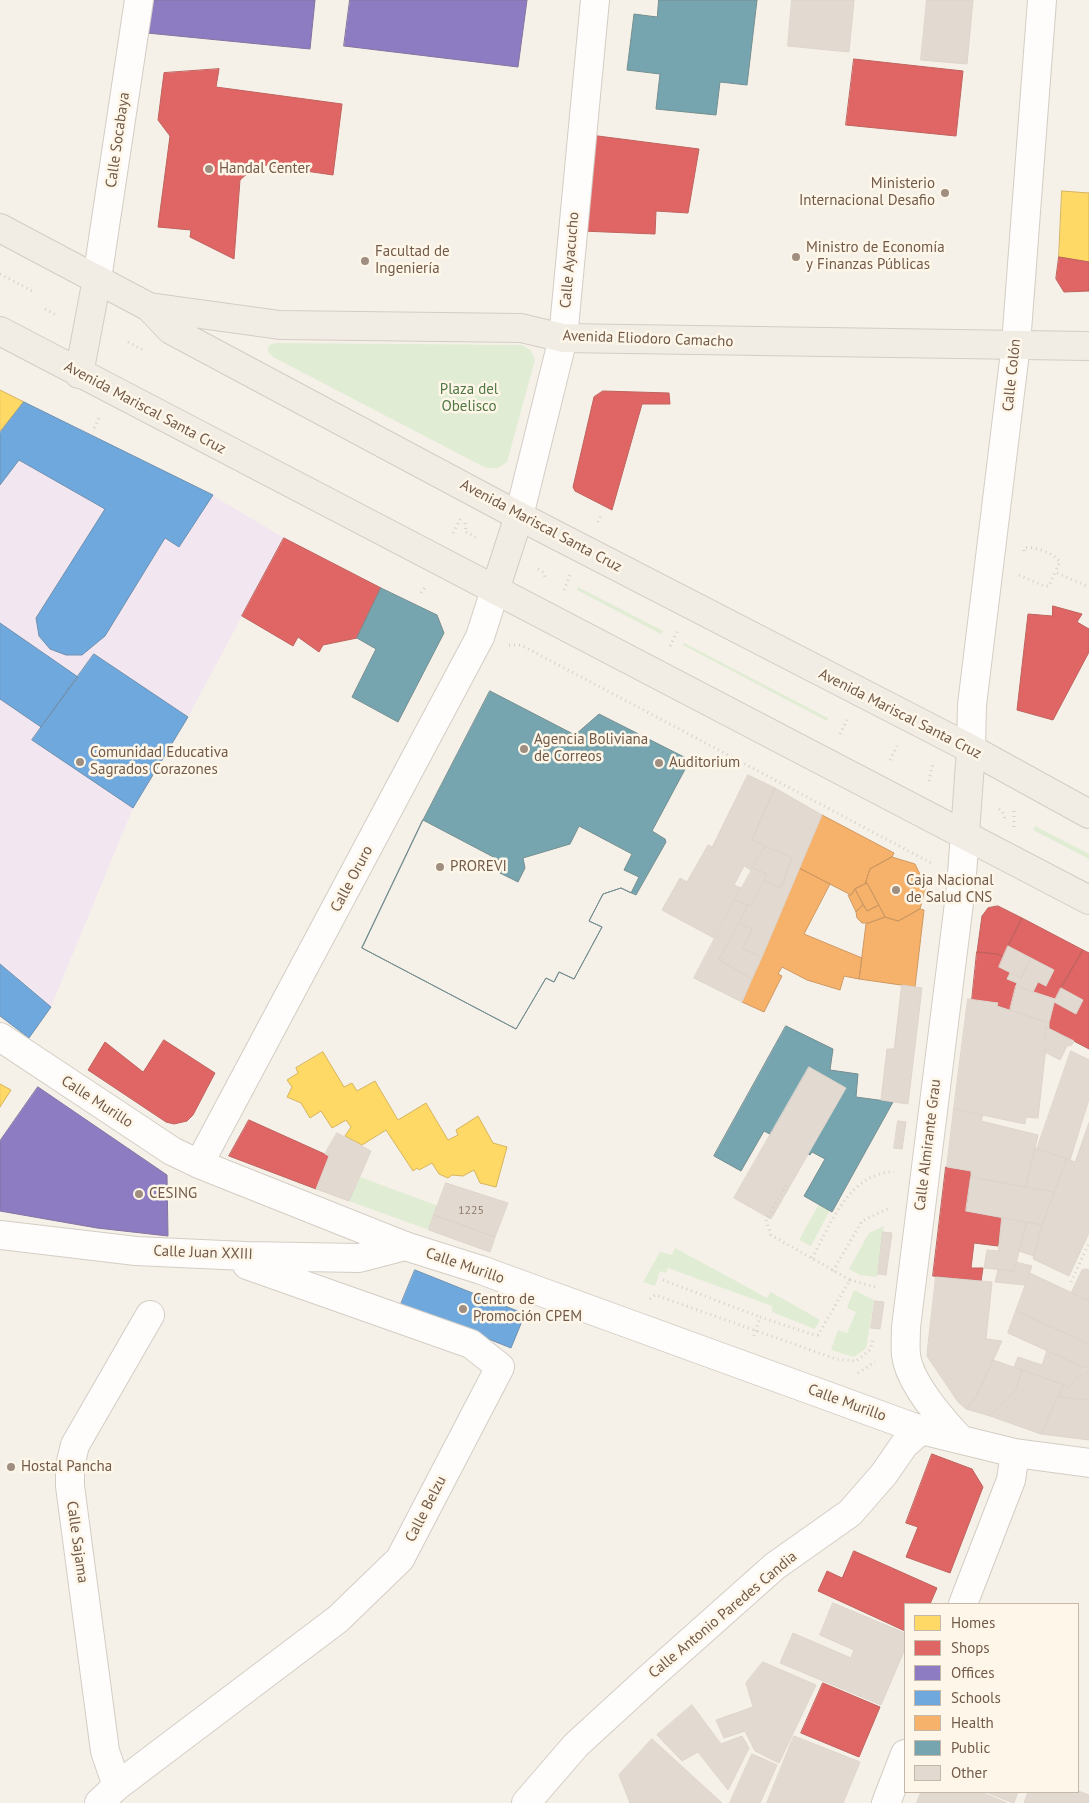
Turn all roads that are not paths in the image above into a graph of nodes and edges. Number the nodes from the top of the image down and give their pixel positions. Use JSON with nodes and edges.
{"nodes":[{"id":1,"x":139,"y":0,"type":"edge"},
{"id":2,"x":595,"y":0,"type":"edge"},
{"id":3,"x":1042,"y":0,"type":"edge"},
{"id":4,"x":0,"y":228,"type":"edge"},
{"id":5,"x":97,"y":279,"type":"junction"},
{"id":6,"x":149,"y":306,"type":"junction"},
{"id":7,"x":0,"y":331,"type":"edge"},
{"id":8,"x":563,"y":338,"type":"junction"},
{"id":9,"x":1016,"y":344,"type":"junction"},
{"id":10,"x":1089,"y":346,"type":"edge"},
{"id":11,"x":79,"y":374,"type":"junction"},
{"id":12,"x":519,"y":516,"type":"junction"},
{"id":13,"x":495,"y":590,"type":"junction"},
{"id":14,"x":971,"y":749,"type":"junction"},
{"id":15,"x":1089,"y":814,"type":"edge"},
{"id":16,"x":965,"y":834,"type":"junction"},
{"id":17,"x":1089,"y":900,"type":"edge"},
{"id":18,"x":0,"y":1037,"type":"edge"},
{"id":19,"x":198,"y":1164,"type":"junction"},
{"id":20,"x":0,"y":1235,"type":"edge"},
{"id":21,"x":405,"y":1246,"type":"junction"},
{"id":22,"x":245,"y":1256,"type":"junction"},
{"id":23,"x":150,"y":1315,"type":"dead end"},
{"id":24,"x":921,"y":1430,"type":"junction"},
{"id":25,"x":960,"y":1440,"type":"junction"},
{"id":26,"x":1016,"y":1454,"type":"junction"},
{"id":27,"x":1089,"y":1463,"type":"edge"},
{"id":28,"x":963,"y":1603,"type":"edge"},
{"id":29,"x":904,"y":1757,"type":"edge"},
{"id":30,"x":108,"y":1795,"type":"edge"},
{"id":31,"x":526,"y":1803,"type":"edge"},
{"id":32,"x":886,"y":1803,"type":"edge"}],
"edges":[{"from":1,"to":5,"type":"street","name":"Calle Socabaya"},
{"from":2,"to":8,"type":"street","name":"Calle Ayacucho"},
{"from":3,"to":9,"type":"street","name":"Calle Colón"},
{"from":4,"to":5,"type":"main road","name":"Avenida Mariscal Santa Cruz"},
{"from":5,"to":6,"type":"main road","name":"Avenida Mariscal Santa Cruz"},
{"from":5,"to":11,"type":"main road"},
{"from":6,"to":8,"type":"main road","name":"Avenida Eliodoro Camacho"},
{"from":6,"to":12,"type":"main road","name":"Avenida Mariscal Santa Cruz"},
{"from":7,"to":11,"type":"main road","name":"Avenida Mariscal Santa Cruz"},
{"from":8,"to":9,"type":"main road","name":"Avenida Eliodoro Camacho"},
{"from":8,"to":12,"type":"street","name":"Calle Ayacucho"},
{"from":9,"to":10,"type":"main road","name":"Avenida Eliodoro Camacho"},
{"from":9,"to":14,"type":"street","name":"Calle Colón"},
{"from":11,"to":13,"type":"main road","name":"Avenida Mariscal Santa Cruz"},
{"from":12,"to":13,"type":"main road"},
{"from":12,"to":14,"type":"main road","name":"Avenida Mariscal Santa Cruz"},
{"from":13,"to":16,"type":"main road","name":"Avenida Mariscal Santa Cruz"},
{"from":13,"to":19,"type":"street","name":"Calle Oruro"},
{"from":14,"to":15,"type":"main road","name":"Avenida Mariscal Santa Cruz"},
{"from":14,"to":16,"type":"main road"},
{"from":16,"to":17,"type":"main road","name":"Avenida Mariscal Santa Cruz"},
{"from":16,"to":25,"type":"street","name":"Calle Almirante Grau"},
{"from":18,"to":19,"type":"street","name":"Calle Murillo"},
{"from":19,"to":21,"type":"street","name":"Calle Murillo"},
{"from":20,"to":22,"type":"street","name":"Calle Juan XXIII"},
{"from":21,"to":22,"type":"street","name":"Calle Juan XXIII"},
{"from":21,"to":24,"type":"street","name":"Calle Murillo"},
{"from":22,"to":30,"type":"street","name":"Calle Belzu"},
{"from":23,"to":30,"type":"street","name":"Calle Sajama"},
{"from":24,"to":25,"type":"street","name":"Calle Murillo"},
{"from":24,"to":31,"type":"street","name":"Calle Antonio Paredes Candia"},
{"from":25,"to":26,"type":"street","name":"Calle Murillo"},
{"from":26,"to":27,"type":"street","name":"Calle Murillo"},
{"from":26,"to":28,"type":"street"},
{"from":29,"to":32,"type":"street"}]}
